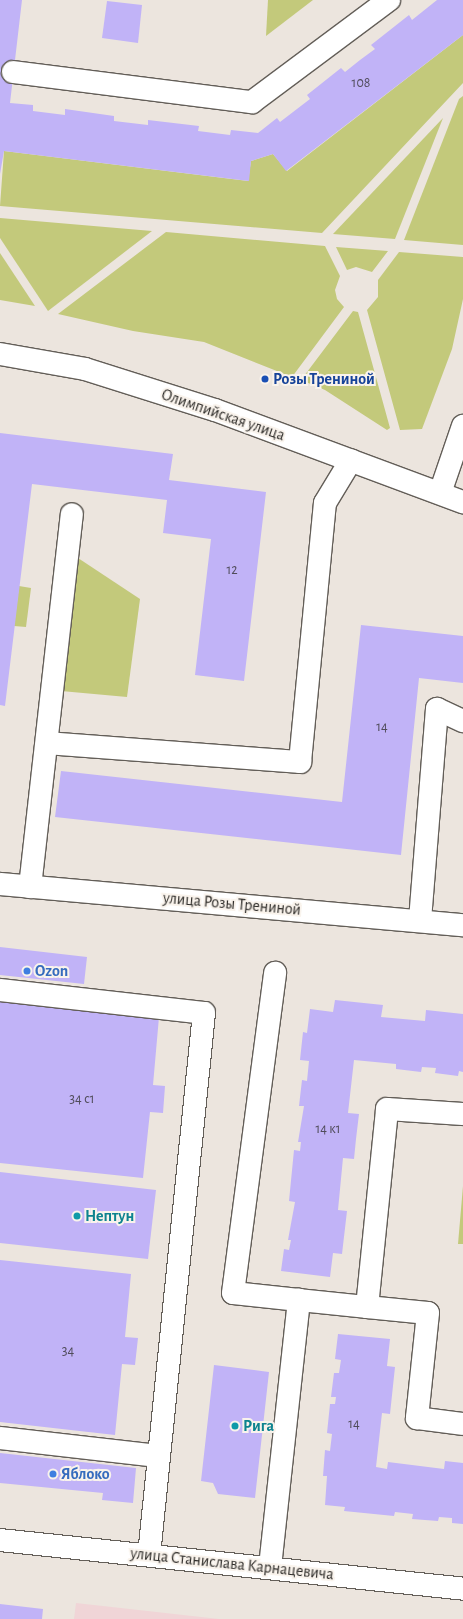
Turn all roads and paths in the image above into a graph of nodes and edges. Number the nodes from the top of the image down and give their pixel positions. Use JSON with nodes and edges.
{"nodes":[{"id":1,"x":389,"y":0,"type":"edge"},
{"id":2,"x":13,"y":72,"type":"dead end"},
{"id":3,"x":0,"y":354,"type":"edge"},
{"id":4,"x":463,"y":426,"type":"edge"},
{"id":5,"x":351,"y":460,"type":"junction"},
{"id":6,"x":440,"y":493,"type":"junction"},
{"id":7,"x":463,"y":502,"type":"edge"},
{"id":8,"x":72,"y":514,"type":"dead end"},
{"id":9,"x":463,"y":721,"type":"edge"},
{"id":10,"x":47,"y":742,"type":"junction"},
{"id":11,"x":0,"y":884,"type":"edge"},
{"id":12,"x":30,"y":887,"type":"junction"},
{"id":13,"x":420,"y":920,"type":"junction"},
{"id":14,"x":463,"y":925,"type":"edge"},
{"id":15,"x":275,"y":973,"type":"dead end"},
{"id":16,"x":0,"y":990,"type":"edge"},
{"id":17,"x":463,"y":1114,"type":"edge"},
{"id":18,"x":299,"y":1300,"type":"junction"},
{"id":19,"x":367,"y":1307,"type":"junction"},
{"id":20,"x":463,"y":1424,"type":"edge"},
{"id":21,"x":0,"y":1438,"type":"edge"},
{"id":22,"x":158,"y":1456,"type":"junction"},
{"id":23,"x":0,"y":1540,"type":"edge"},
{"id":24,"x":149,"y":1555,"type":"junction"},
{"id":25,"x":270,"y":1567,"type":"junction"},
{"id":26,"x":463,"y":1588,"type":"edge"}],
"edges":[{"from":1,"to":2,"type":"street"},
{"from":3,"to":5,"type":"street","name":"Олимпийская улица"},
{"from":4,"to":6,"type":"street"},
{"from":5,"to":6,"type":"street","name":"Олимпийская улица"},
{"from":5,"to":10,"type":"street"},
{"from":6,"to":7,"type":"street","name":"Олимпийская улица"},
{"from":8,"to":10,"type":"street"},
{"from":9,"to":13,"type":"street"},
{"from":10,"to":12,"type":"street"},
{"from":11,"to":12,"type":"street","name":"улица Розы Трениной"},
{"from":12,"to":13,"type":"street","name":"улица Розы Трениной"},
{"from":13,"to":14,"type":"street","name":"улица Розы Трениной"},
{"from":15,"to":18,"type":"street"},
{"from":16,"to":22,"type":"street"},
{"from":17,"to":19,"type":"street"},
{"from":18,"to":19,"type":"street"},
{"from":18,"to":25,"type":"street"},
{"from":19,"to":20,"type":"street"},
{"from":21,"to":22,"type":"street"},
{"from":22,"to":24,"type":"street"},
{"from":23,"to":24,"type":"street","name":"улица Станислава Карнацевича"},
{"from":24,"to":25,"type":"street","name":"улица Станислава Карнацевича"},
{"from":25,"to":26,"type":"street","name":"улица Станислава Карнацевича"}]}
